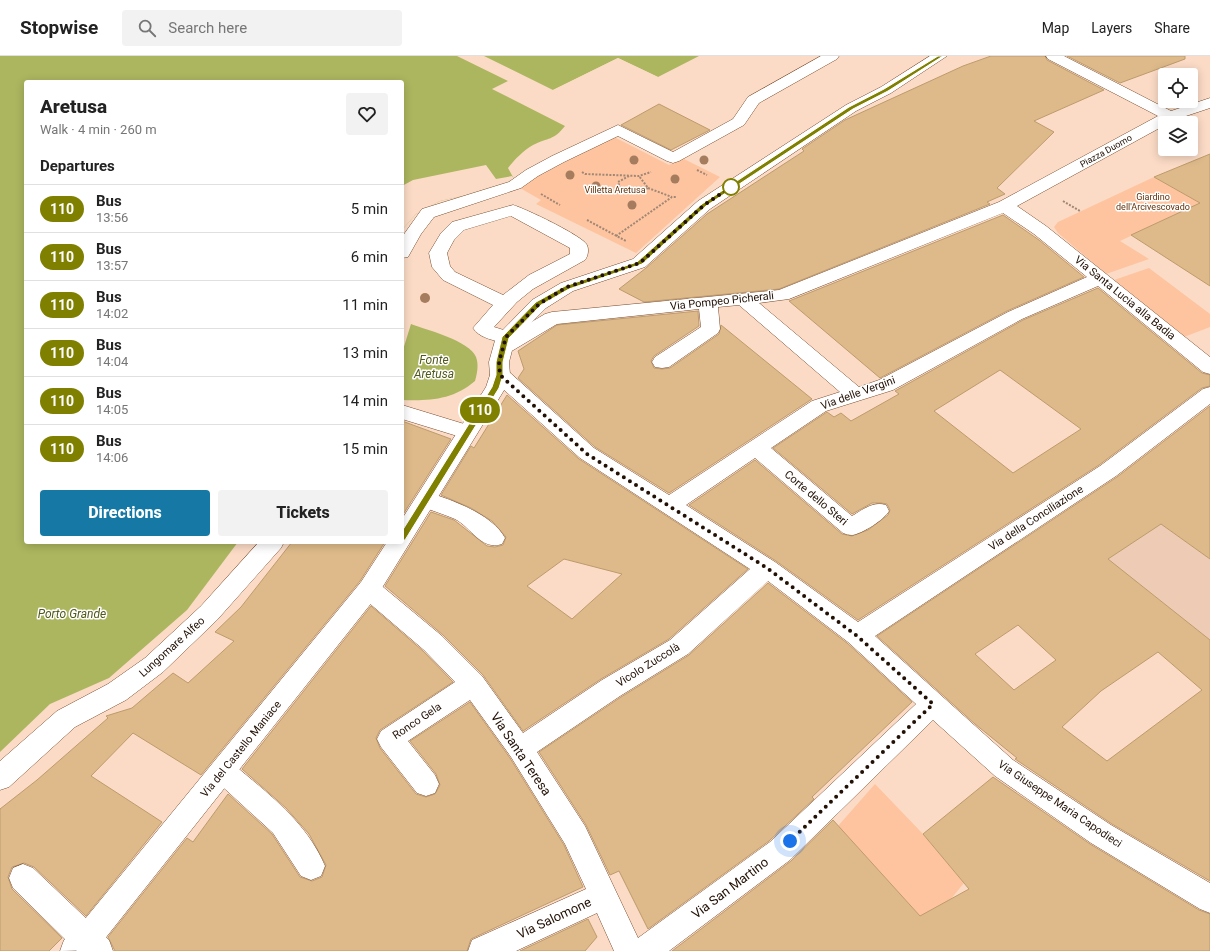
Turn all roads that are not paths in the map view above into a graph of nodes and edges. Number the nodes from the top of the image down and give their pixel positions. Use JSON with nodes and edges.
{"nodes":[{"id":1,"x":832,"y":56,"type":"edge"},
{"id":2,"x":940,"y":56,"type":"edge"},
{"id":3,"x":1053,"y":56,"type":"edge"},
{"id":4,"x":1210,"y":103,"type":"edge"},
{"id":5,"x":1170,"y":116,"type":"joint"},
{"id":6,"x":1158,"y":123,"type":"edge"},
{"id":7,"x":1005,"y":206,"type":"junction"},
{"id":8,"x":404,"y":249,"type":"edge"},
{"id":9,"x":1100,"y":278,"type":"junction"},
{"id":10,"x":743,"y":299,"type":"junction"},
{"id":11,"x":506,"y":303,"type":"junction"},
{"id":12,"x":708,"y":304,"type":"junction"},
{"id":13,"x":505,"y":343,"type":"junction"},
{"id":14,"x":662,"y":362,"type":"dead end"},
{"id":15,"x":1210,"y":367,"type":"edge"},
{"id":16,"x":500,"y":375,"type":"junction"},
{"id":17,"x":856,"y":394,"type":"junction"},
{"id":18,"x":1210,"y":394,"type":"edge"},
{"id":19,"x":404,"y":413,"type":"edge"},
{"id":20,"x":464,"y":436,"type":"junction"},
{"id":21,"x":757,"y":448,"type":"junction"},
{"id":22,"x":427,"y":500,"type":"junction"},
{"id":23,"x":668,"y":506,"type":"junction"},
{"id":24,"x":878,"y":511,"type":"dead end"},
{"id":25,"x":404,"y":535,"type":"edge"},
{"id":26,"x":494,"y":538,"type":"dead end"},
{"id":27,"x":271,"y":544,"type":"edge"},
{"id":28,"x":398,"y":544,"type":"edge"},
{"id":29,"x":767,"y":568,"type":"junction"},
{"id":30,"x":369,"y":589,"type":"junction"},
{"id":31,"x":857,"y":636,"type":"junction"},
{"id":32,"x":473,"y":684,"type":"junction"},
{"id":33,"x":933,"y":704,"type":"junction"},
{"id":34,"x":520,"y":749,"type":"junction"},
{"id":35,"x":223,"y":771,"type":"junction"},
{"id":36,"x":0,"y":778,"type":"edge"},
{"id":37,"x":426,"y":784,"type":"dead end"},
{"id":38,"x":311,"y":866,"type":"dead end"},
{"id":39,"x":23,"y":878,"type":"dead end"},
{"id":40,"x":604,"y":895,"type":"junction"},
{"id":41,"x":1210,"y":899,"type":"edge"},
{"id":42,"x":86,"y":947,"type":"edge"},
{"id":43,"x":483,"y":951,"type":"edge"},
{"id":44,"x":629,"y":951,"type":"edge"},
{"id":45,"x":645,"y":951,"type":"edge"}],
"edges":[{"from":1,"to":8,"type":"street"},
{"from":2,"to":13,"type":"street"},
{"from":3,"to":5,"type":"street"},
{"from":4,"to":5,"type":"street","name":"Piazza Duomo"},
{"from":6,"to":7,"type":"street","name":"Piazza Duomo"},
{"from":7,"to":9,"type":"street","name":"Via Santa Lucia alla Badia"},
{"from":7,"to":10,"type":"street","name":"Via Pompeo Picherali"},
{"from":9,"to":15,"type":"street","name":"Via Santa Lucia alla Badia"},
{"from":9,"to":17,"type":"street","name":"Via delle Vergini"},
{"from":10,"to":12,"type":"street","name":"Via Pompeo Picherali"},
{"from":10,"to":17,"type":"street"},
{"from":11,"to":11,"type":"street"},
{"from":11,"to":13,"type":"street"},
{"from":12,"to":13,"type":"street","name":"Via Pompeo Picherali"},
{"from":12,"to":14,"type":"street"},
{"from":13,"to":16,"type":"street"},
{"from":16,"to":20,"type":"street"},
{"from":16,"to":23,"type":"street","name":"Via Giuseppe Maria Capodieci"},
{"from":17,"to":21,"type":"street","name":"Via delle Vergini"},
{"from":18,"to":31,"type":"street","name":"Via della Conciliazione"},
{"from":19,"to":20,"type":"street"},
{"from":20,"to":22,"type":"street"},
{"from":21,"to":23,"type":"street","name":"Via delle Vergini"},
{"from":21,"to":24,"type":"street","name":"Corte dello Steri"},
{"from":22,"to":25,"type":"street"},
{"from":22,"to":26,"type":"street"},
{"from":23,"to":29,"type":"street","name":"Via Giuseppe Maria Capodieci"},
{"from":27,"to":36,"type":"street","name":"Lungomare Alfeo"},
{"from":28,"to":30,"type":"street","name":"Via del Castello Maniace"},
{"from":29,"to":31,"type":"street","name":"Via Giuseppe Maria Capodieci"},
{"from":29,"to":34,"type":"street","name":"Vicolo Zuccolà"},
{"from":30,"to":32,"type":"street","name":"Via Santa Teresa"},
{"from":30,"to":35,"type":"street","name":"Via del Castello Maniace"},
{"from":31,"to":33,"type":"street","name":"Via Giuseppe Maria Capodieci"},
{"from":32,"to":34,"type":"street","name":"Via Santa Teresa"},
{"from":32,"to":37,"type":"street","name":"Ronco Gela"},
{"from":33,"to":41,"type":"street","name":"Via Giuseppe Maria Capodieci"},
{"from":33,"to":45,"type":"street","name":"Via San Martino"},
{"from":34,"to":40,"type":"street","name":"Via Santa Teresa"},
{"from":35,"to":38,"type":"street"},
{"from":35,"to":42,"type":"street","name":"Via del Castello Maniace"},
{"from":39,"to":42,"type":"street"},
{"from":40,"to":43,"type":"street","name":"Via Salomone"},
{"from":40,"to":44,"type":"street","name":"Via Santa Teresa"}]}
